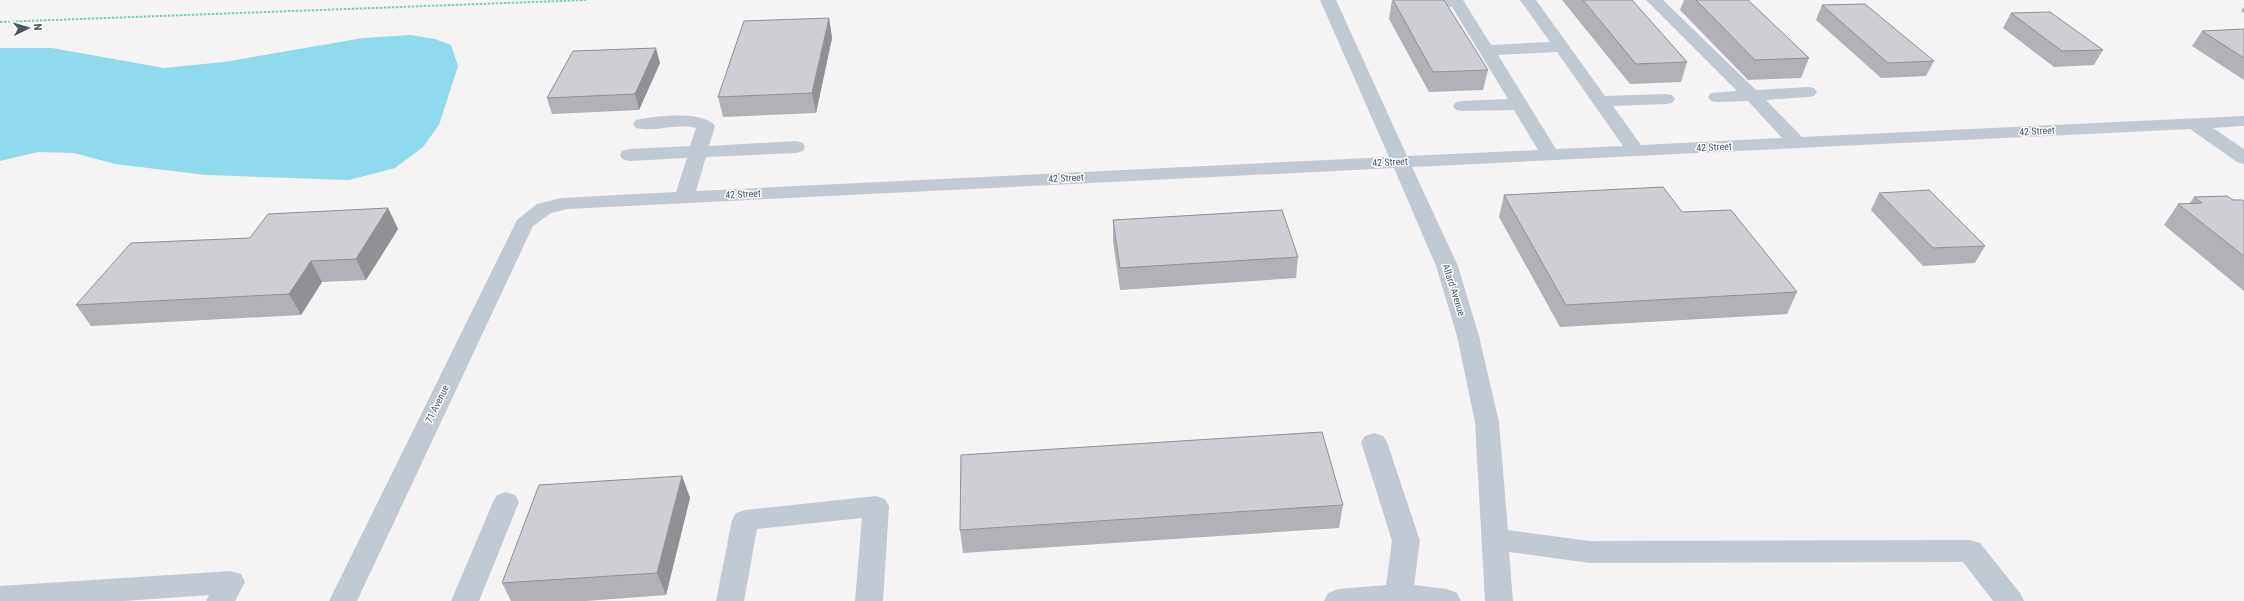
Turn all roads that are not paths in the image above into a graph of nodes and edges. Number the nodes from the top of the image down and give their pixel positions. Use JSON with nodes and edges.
{"nodes":[{"id":1,"x":1328,"y":0,"type":"edge"},
{"id":2,"x":1528,"y":0,"type":"edge"},
{"id":3,"x":1654,"y":0,"type":"edge"},
{"id":4,"x":1402,"y":4,"type":"edge"},
{"id":5,"x":1562,"y":47,"type":"junction"},
{"id":6,"x":1487,"y":50,"type":"junction"},
{"id":7,"x":1808,"y":92,"type":"dead end"},
{"id":8,"x":1752,"y":95,"type":"junction"},
{"id":9,"x":1716,"y":97,"type":"dead end"},
{"id":10,"x":1666,"y":99,"type":"dead end"},
{"id":11,"x":1602,"y":101,"type":"junction"},
{"id":12,"x":1519,"y":104,"type":"junction"},
{"id":13,"x":1462,"y":106,"type":"dead end"},
{"id":14,"x":2244,"y":121,"type":"edge"},
{"id":15,"x":642,"y":124,"type":"dead end"},
{"id":16,"x":2195,"y":124,"type":"junction"},
{"id":17,"x":1797,"y":143,"type":"junction"},
{"id":18,"x":796,"y":147,"type":"dead end"},
{"id":19,"x":1635,"y":150,"type":"junction"},
{"id":20,"x":698,"y":151,"type":"junction"},
{"id":21,"x":1550,"y":154,"type":"junction"},
{"id":22,"x":629,"y":155,"type":"dead end"},
{"id":23,"x":2244,"y":158,"type":"edge"},
{"id":24,"x":1402,"y":161,"type":"junction"},
{"id":25,"x":684,"y":197,"type":"junction"},
{"id":26,"x":537,"y":210,"type":"joint"},
{"id":27,"x":1374,"y":442,"type":"dead end"},
{"id":28,"x":506,"y":502,"type":"dead end"},
{"id":29,"x":1496,"y":539,"type":"junction"},
{"id":30,"x":1398,"y":595,"type":"junction"},
{"id":31,"x":0,"y":598,"type":"edge"},
{"id":32,"x":220,"y":601,"type":"edge"},
{"id":33,"x":343,"y":601,"type":"edge"},
{"id":34,"x":465,"y":601,"type":"edge"},
{"id":35,"x":730,"y":601,"type":"edge"},
{"id":36,"x":869,"y":601,"type":"edge"},
{"id":37,"x":1338,"y":601,"type":"edge"},
{"id":38,"x":1447,"y":601,"type":"edge"},
{"id":39,"x":1499,"y":601,"type":"edge"},
{"id":40,"x":2010,"y":601,"type":"edge"}],
"edges":[{"from":1,"to":24,"type":"street","name":"Allard Avenue"},
{"from":2,"to":5,"type":"street"},
{"from":3,"to":8,"type":"street"},
{"from":4,"to":6,"type":"street"},
{"from":5,"to":6,"type":"street"},
{"from":5,"to":11,"type":"street"},
{"from":6,"to":12,"type":"street"},
{"from":7,"to":8,"type":"street"},
{"from":8,"to":9,"type":"street"},
{"from":8,"to":17,"type":"street"},
{"from":10,"to":11,"type":"street"},
{"from":11,"to":19,"type":"street"},
{"from":12,"to":13,"type":"street"},
{"from":12,"to":21,"type":"street"},
{"from":14,"to":16,"type":"street","name":"42 Street"},
{"from":15,"to":20,"type":"street"},
{"from":16,"to":17,"type":"street","name":"42 Street"},
{"from":16,"to":23,"type":"street"},
{"from":17,"to":19,"type":"street","name":"42 Street"},
{"from":18,"to":20,"type":"street"},
{"from":19,"to":21,"type":"street","name":"42 Street"},
{"from":20,"to":22,"type":"street"},
{"from":20,"to":25,"type":"street"},
{"from":21,"to":24,"type":"street","name":"42 Street"},
{"from":24,"to":25,"type":"street","name":"42 Street"},
{"from":24,"to":29,"type":"street","name":"Allard Avenue"},
{"from":25,"to":26,"type":"street","name":"42 Street"},
{"from":26,"to":33,"type":"street","name":"71 Avenue"},
{"from":27,"to":30,"type":"street"},
{"from":28,"to":34,"type":"street"},
{"from":29,"to":39,"type":"street","name":"Allard Avenue"},
{"from":29,"to":40,"type":"street"},
{"from":30,"to":37,"type":"street"},
{"from":30,"to":38,"type":"street"},
{"from":31,"to":32,"type":"street"},
{"from":35,"to":36,"type":"street"}]}
